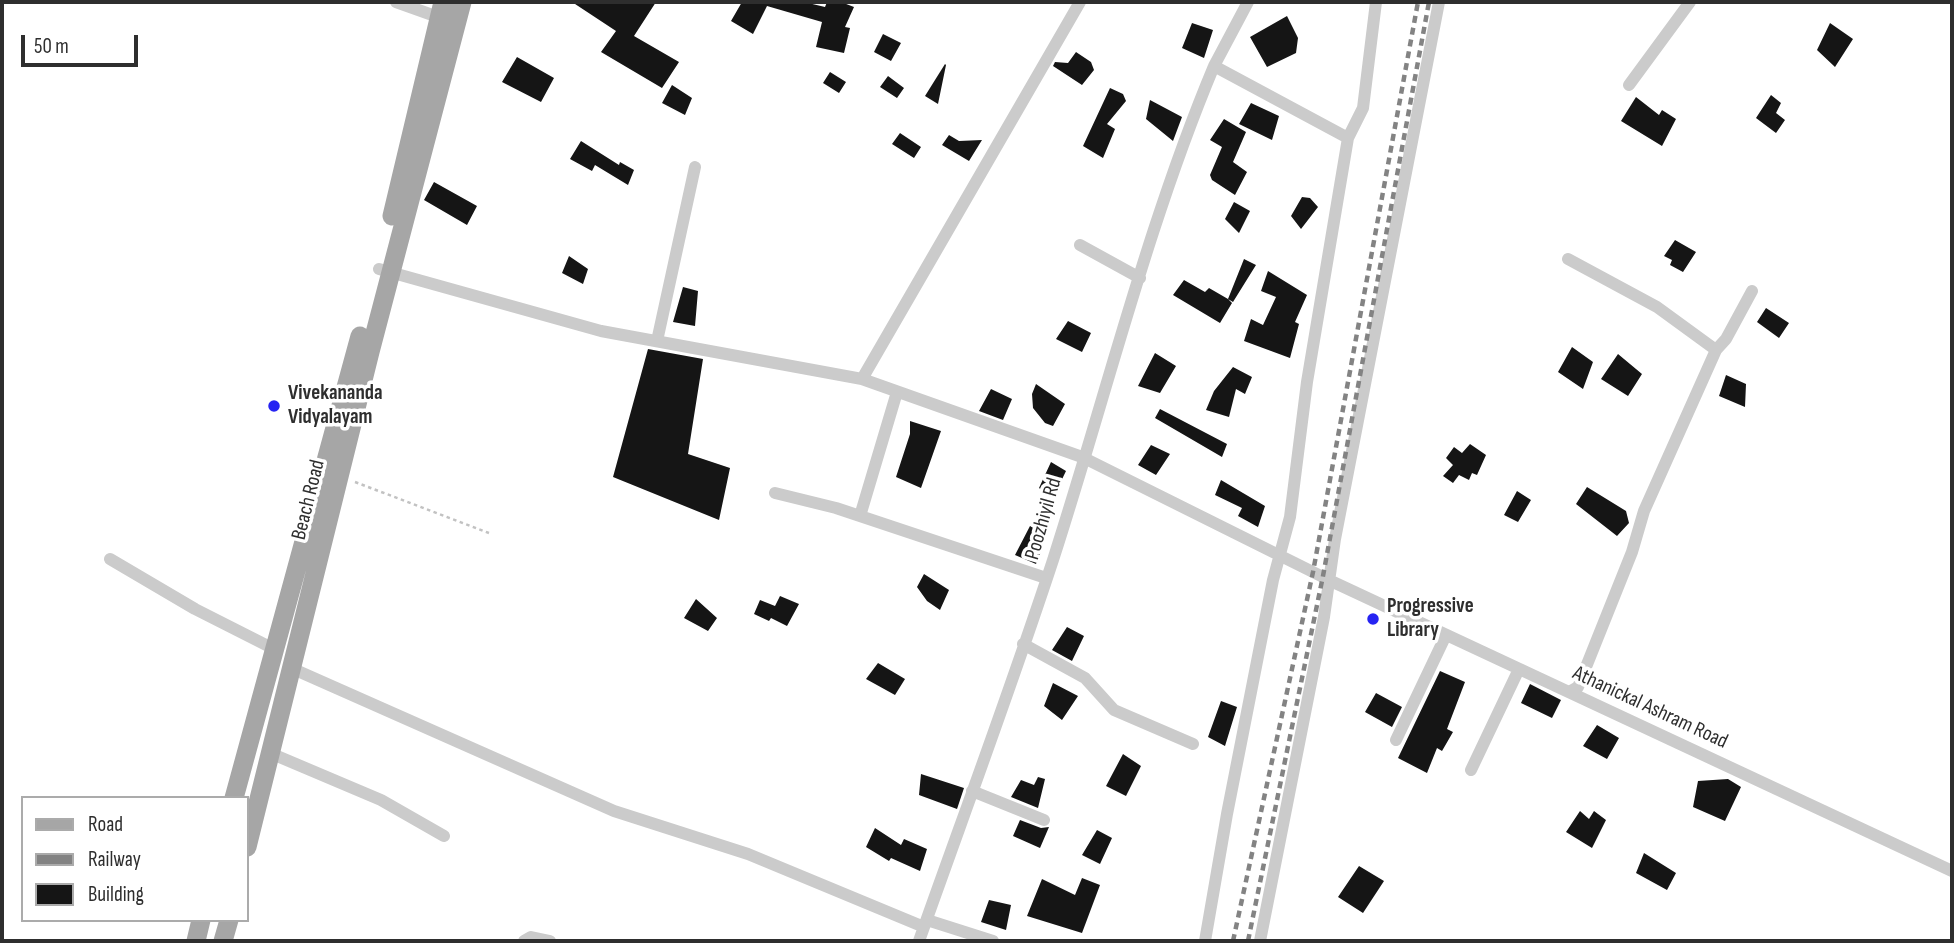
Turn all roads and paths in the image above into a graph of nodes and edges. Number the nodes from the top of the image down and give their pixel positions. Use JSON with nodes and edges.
{"nodes":[{"id":1,"x":396,"y":2,"type":"edge"},
{"id":2,"x":462,"y":2,"type":"edge"},
{"id":3,"x":1080,"y":2,"type":"edge"},
{"id":4,"x":1248,"y":2,"type":"edge"},
{"id":5,"x":1376,"y":2,"type":"edge"},
{"id":6,"x":1438,"y":2,"type":"edge"},
{"id":7,"x":1690,"y":2,"type":"edge"},
{"id":8,"x":440,"y":10,"type":"edge"},
{"id":9,"x":1214,"y":66,"type":"junction"},
{"id":10,"x":1629,"y":85,"type":"dead end"},
{"id":11,"x":1348,"y":138,"type":"junction"},
{"id":12,"x":695,"y":167,"type":"dead end"},
{"id":13,"x":1080,"y":245,"type":"dead end"},
{"id":14,"x":1568,"y":259,"type":"dead end"},
{"id":15,"x":384,"y":271,"type":"junction"},
{"id":16,"x":1140,"y":278,"type":"junction"},
{"id":17,"x":1752,"y":291,"type":"dead end"},
{"id":18,"x":657,"y":341,"type":"junction"},
{"id":19,"x":1716,"y":350,"type":"junction"},
{"id":20,"x":862,"y":379,"type":"junction"},
{"id":21,"x":897,"y":391,"type":"junction"},
{"id":22,"x":1082,"y":457,"type":"junction"},
{"id":23,"x":339,"y":476,"type":"junction"},
{"id":24,"x":775,"y":493,"type":"dead end"},
{"id":25,"x":860,"y":516,"type":"junction"},
{"id":26,"x":489,"y":533,"type":"dead end"},
{"id":27,"x":1282,"y":557,"type":"junction"},
{"id":28,"x":110,"y":559,"type":"dead end"},
{"id":29,"x":1046,"y":578,"type":"junction"},
{"id":30,"x":1331,"y":581,"type":"junction"},
{"id":31,"x":1446,"y":635,"type":"junction"},
{"id":32,"x":1023,"y":644,"type":"junction"},
{"id":33,"x":274,"y":649,"type":"junction"},
{"id":34,"x":291,"y":668,"type":"junction"},
{"id":35,"x":1519,"y":669,"type":"junction"},
{"id":36,"x":1569,"y":692,"type":"junction"},
{"id":37,"x":1396,"y":740,"type":"dead end"},
{"id":38,"x":1194,"y":744,"type":"dead end"},
{"id":39,"x":270,"y":753,"type":"junction"},
{"id":40,"x":1471,"y":770,"type":"dead end"},
{"id":41,"x":972,"y":792,"type":"junction"},
{"id":42,"x":235,"y":796,"type":"edge"},
{"id":43,"x":1044,"y":820,"type":"dead end"},
{"id":44,"x":444,"y":836,"type":"dead end"},
{"id":45,"x":248,"y":843,"type":"edge"},
{"id":46,"x":1952,"y":871,"type":"edge"},
{"id":47,"x":201,"y":922,"type":"edge"},
{"id":48,"x":228,"y":922,"type":"edge"},
{"id":49,"x":925,"y":923,"type":"junction"},
{"id":50,"x":196,"y":941,"type":"edge"},
{"id":51,"x":223,"y":941,"type":"edge"},
{"id":52,"x":524,"y":941,"type":"edge"},
{"id":53,"x":550,"y":941,"type":"edge"},
{"id":54,"x":919,"y":941,"type":"edge"},
{"id":55,"x":993,"y":941,"type":"edge"},
{"id":56,"x":1205,"y":941,"type":"edge"},
{"id":57,"x":1260,"y":941,"type":"edge"}],
"edges":[{"from":1,"to":8,"type":"street"},
{"from":2,"to":15,"type":"main road","name":"Beach Road"},
{"from":3,"to":20,"type":"street"},
{"from":4,"to":9,"type":"street","name":"Poozhiyil Rd"},
{"from":5,"to":11,"type":"street"},
{"from":6,"to":30,"type":"street"},
{"from":7,"to":10,"type":"street"},
{"from":8,"to":15,"type":"main road"},
{"from":9,"to":11,"type":"street"},
{"from":9,"to":16,"type":"street","name":"Poozhiyil Rd"},
{"from":11,"to":27,"type":"street"},
{"from":12,"to":18,"type":"street"},
{"from":13,"to":16,"type":"street"},
{"from":14,"to":19,"type":"street"},
{"from":15,"to":18,"type":"street","name":"Athanickal Ashram Road"},
{"from":15,"to":23,"type":"main road","name":"Beach Road"},
{"from":15,"to":33,"type":"main road"},
{"from":16,"to":22,"type":"street","name":"Poozhiyil Rd"},
{"from":17,"to":19,"type":"street"},
{"from":18,"to":20,"type":"street","name":"Athanickal Ashram Road"},
{"from":19,"to":36,"type":"street"},
{"from":20,"to":21,"type":"street","name":"Athanickal Ashram Road"},
{"from":21,"to":22,"type":"street","name":"Athanickal Ashram Road"},
{"from":21,"to":25,"type":"street"},
{"from":22,"to":27,"type":"street","name":"Athanickal Ashram Road"},
{"from":22,"to":29,"type":"street","name":"Poozhiyil Rd"},
{"from":23,"to":26,"type":"path"},
{"from":23,"to":34,"type":"main road","name":"Beach Road"},
{"from":24,"to":25,"type":"street"},
{"from":25,"to":29,"type":"street"},
{"from":27,"to":30,"type":"street","name":"Athanickal Ashram Road"},
{"from":27,"to":56,"type":"street"},
{"from":28,"to":33,"type":"street"},
{"from":29,"to":32,"type":"street","name":"Poozhiyil Rd"},
{"from":30,"to":31,"type":"street","name":"Athanickal Ashram Road"},
{"from":30,"to":57,"type":"street"},
{"from":31,"to":35,"type":"street","name":"Athanickal Ashram Road"},
{"from":31,"to":37,"type":"street"},
{"from":32,"to":38,"type":"street"},
{"from":32,"to":41,"type":"street","name":"Poozhiyil Rd"},
{"from":33,"to":42,"type":"main road"},
{"from":34,"to":39,"type":"main road","name":"Beach Road"},
{"from":34,"to":49,"type":"street"},
{"from":35,"to":36,"type":"street","name":"Athanickal Ashram Road"},
{"from":35,"to":40,"type":"street"},
{"from":36,"to":46,"type":"street","name":"Athanickal Ashram Road"},
{"from":39,"to":44,"type":"street"},
{"from":39,"to":45,"type":"main road","name":"Beach Road"},
{"from":41,"to":43,"type":"street"},
{"from":41,"to":49,"type":"street","name":"Poozhiyil Rd"},
{"from":47,"to":50,"type":"main road"},
{"from":48,"to":51,"type":"main road"},
{"from":49,"to":54,"type":"street","name":"Poozhiyil Rd"},
{"from":49,"to":55,"type":"street"},
{"from":52,"to":53,"type":"street"}]}
